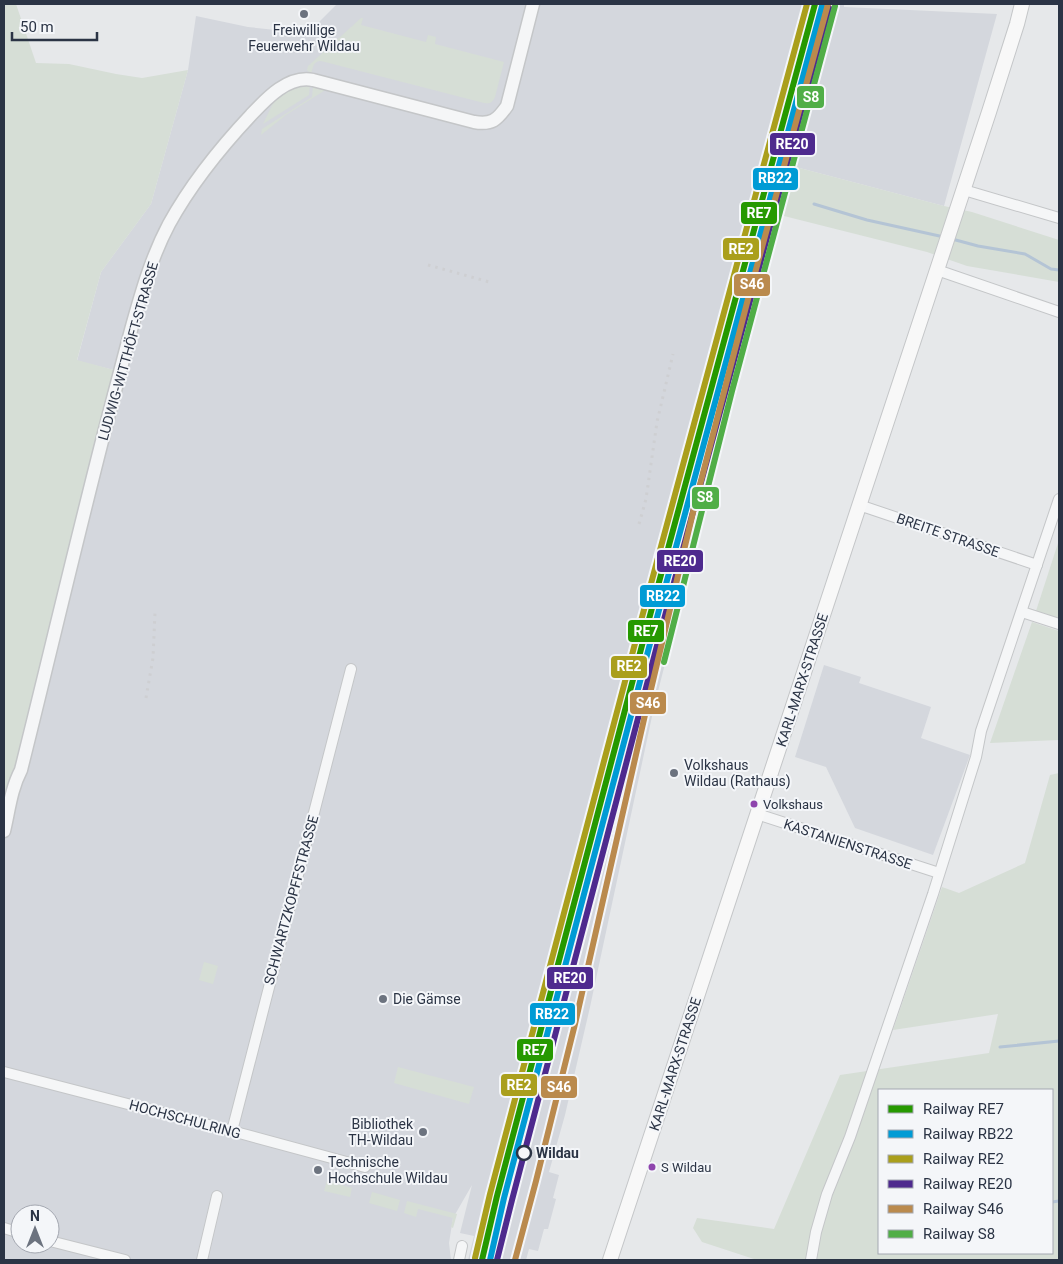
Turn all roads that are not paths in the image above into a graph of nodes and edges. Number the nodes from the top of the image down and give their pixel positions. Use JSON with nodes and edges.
{"nodes":[{"id":1,"x":533,"y":4,"type":"edge"},
{"id":2,"x":1022,"y":4,"type":"edge"},
{"id":3,"x":964,"y":190,"type":"junction"},
{"id":4,"x":1059,"y":218,"type":"edge"},
{"id":5,"x":939,"y":265,"type":"junction"},
{"id":6,"x":1059,"y":312,"type":"edge"},
{"id":7,"x":1059,"y":499,"type":"edge"},
{"id":8,"x":859,"y":505,"type":"junction"},
{"id":9,"x":1056,"y":520,"type":"edge"},
{"id":10,"x":1037,"y":565,"type":"junction"},
{"id":11,"x":1022,"y":612,"type":"junction"},
{"id":12,"x":1059,"y":624,"type":"edge"},
{"id":13,"x":351,"y":669,"type":"dead end"},
{"id":14,"x":757,"y":814,"type":"junction"},
{"id":15,"x":4,"y":831,"type":"edge"},
{"id":16,"x":939,"y":874,"type":"junction"},
{"id":17,"x":4,"y":1072,"type":"edge"},
{"id":18,"x":232,"y":1130,"type":"junction"},
{"id":19,"x":365,"y":1167,"type":"dead end"},
{"id":20,"x":218,"y":1196,"type":"dead end"},
{"id":21,"x":60,"y":1244,"type":"edge"},
{"id":22,"x":462,"y":1246,"type":"dead end"},
{"id":23,"x":125,"y":1260,"type":"edge"},
{"id":24,"x":202,"y":1260,"type":"edge"},
{"id":25,"x":459,"y":1260,"type":"edge"},
{"id":26,"x":610,"y":1260,"type":"edge"},
{"id":27,"x":810,"y":1260,"type":"edge"}],
"edges":[{"from":1,"to":15,"type":"street","name":"LUDWIG-WITTHÖFT-STRASSE"},
{"from":2,"to":3,"type":"main road","name":"KARL-MARX-STRASSE"},
{"from":3,"to":4,"type":"street"},
{"from":3,"to":5,"type":"main road","name":"KARL-MARX-STRASSE"},
{"from":5,"to":6,"type":"street"},
{"from":5,"to":8,"type":"main road","name":"KARL-MARX-STRASSE"},
{"from":7,"to":9,"type":"street"},
{"from":8,"to":10,"type":"street","name":"BREITE STRASSE"},
{"from":8,"to":14,"type":"main road","name":"KARL-MARX-STRASSE"},
{"from":9,"to":10,"type":"street"},
{"from":10,"to":11,"type":"street"},
{"from":11,"to":12,"type":"street"},
{"from":11,"to":16,"type":"street"},
{"from":13,"to":18,"type":"street","name":"SCHWARTZKOPFFSTRASSE"},
{"from":14,"to":16,"type":"street","name":"KASTANIENSTRASSE"},
{"from":14,"to":26,"type":"main road","name":"KARL-MARX-STRASSE"},
{"from":16,"to":27,"type":"street"},
{"from":17,"to":18,"type":"street","name":"HOCHSCHULRING"},
{"from":18,"to":19,"type":"street","name":"HOCHSCHULRING"},
{"from":20,"to":24,"type":"street"},
{"from":21,"to":23,"type":"street"},
{"from":22,"to":25,"type":"street"}]}
